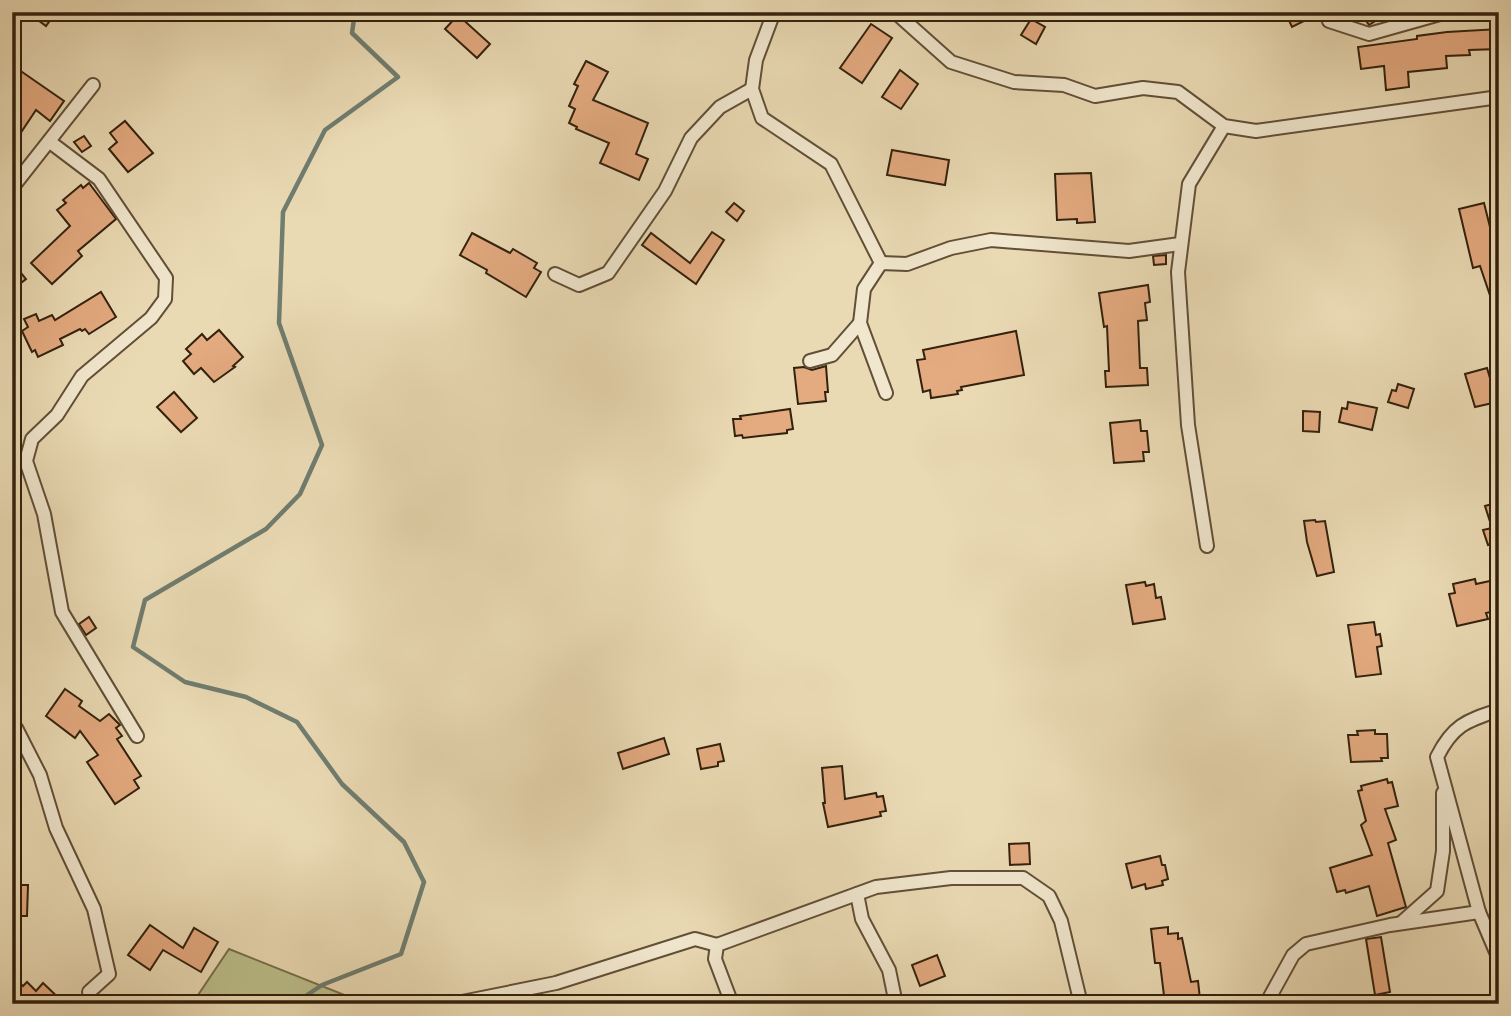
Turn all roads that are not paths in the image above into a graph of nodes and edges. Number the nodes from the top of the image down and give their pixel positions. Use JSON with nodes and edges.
{"nodes":[{"id":1,"x":774,"y":12,"type":"edge"},
{"id":2,"x":895,"y":12,"type":"edge"},
{"id":3,"x":1447,"y":12,"type":"edge"},
{"id":4,"x":1329,"y":21,"type":"dead end"},
{"id":5,"x":93,"y":85,"type":"dead end"},
{"id":6,"x":752,"y":89,"type":"junction"},
{"id":7,"x":1499,"y":97,"type":"edge"},
{"id":8,"x":1224,"y":126,"type":"junction"},
{"id":9,"x":50,"y":142,"type":"junction"},
{"id":10,"x":12,"y":188,"type":"edge"},
{"id":11,"x":1180,"y":244,"type":"junction"},
{"id":12,"x":881,"y":263,"type":"junction"},
{"id":13,"x":555,"y":274,"type":"dead end"},
{"id":14,"x":860,"y":323,"type":"junction"},
{"id":15,"x":810,"y":361,"type":"dead end"},
{"id":16,"x":886,"y":393,"type":"dead end"},
{"id":17,"x":1207,"y":546,"type":"dead end"},
{"id":18,"x":1499,"y":710,"type":"edge"},
{"id":19,"x":12,"y":727,"type":"edge"},
{"id":20,"x":136,"y":736,"type":"dead end"},
{"id":21,"x":1443,"y":782,"type":"junction"},
{"id":22,"x":857,"y":894,"type":"junction"},
{"id":23,"x":1479,"y":912,"type":"junction"},
{"id":24,"x":1400,"y":924,"type":"junction"},
{"id":25,"x":717,"y":945,"type":"junction"},
{"id":26,"x":1499,"y":959,"type":"edge"},
{"id":27,"x":89,"y":992,"type":"dead end"},
{"id":28,"x":452,"y":1004,"type":"edge"},
{"id":29,"x":732,"y":1004,"type":"edge"},
{"id":30,"x":896,"y":1004,"type":"edge"},
{"id":31,"x":1081,"y":1004,"type":"edge"},
{"id":32,"x":1266,"y":1004,"type":"edge"}],
"edges":[{"from":1,"to":6,"type":"street"},
{"from":2,"to":8,"type":"street"},
{"from":3,"to":4,"type":"street"},
{"from":5,"to":9,"type":"street"},
{"from":6,"to":12,"type":"street"},
{"from":6,"to":13,"type":"street"},
{"from":7,"to":8,"type":"street"},
{"from":8,"to":11,"type":"street"},
{"from":9,"to":10,"type":"street"},
{"from":9,"to":20,"type":"street"},
{"from":11,"to":12,"type":"street"},
{"from":11,"to":17,"type":"street"},
{"from":12,"to":14,"type":"street"},
{"from":14,"to":15,"type":"street"},
{"from":14,"to":16,"type":"street"},
{"from":18,"to":21,"type":"street"},
{"from":19,"to":27,"type":"street"},
{"from":21,"to":23,"type":"street"},
{"from":21,"to":24,"type":"street"},
{"from":22,"to":25,"type":"street"},
{"from":22,"to":30,"type":"street"},
{"from":22,"to":31,"type":"street"},
{"from":23,"to":24,"type":"street"},
{"from":23,"to":26,"type":"street"},
{"from":24,"to":32,"type":"street"},
{"from":25,"to":28,"type":"street"},
{"from":25,"to":29,"type":"street"}]}
